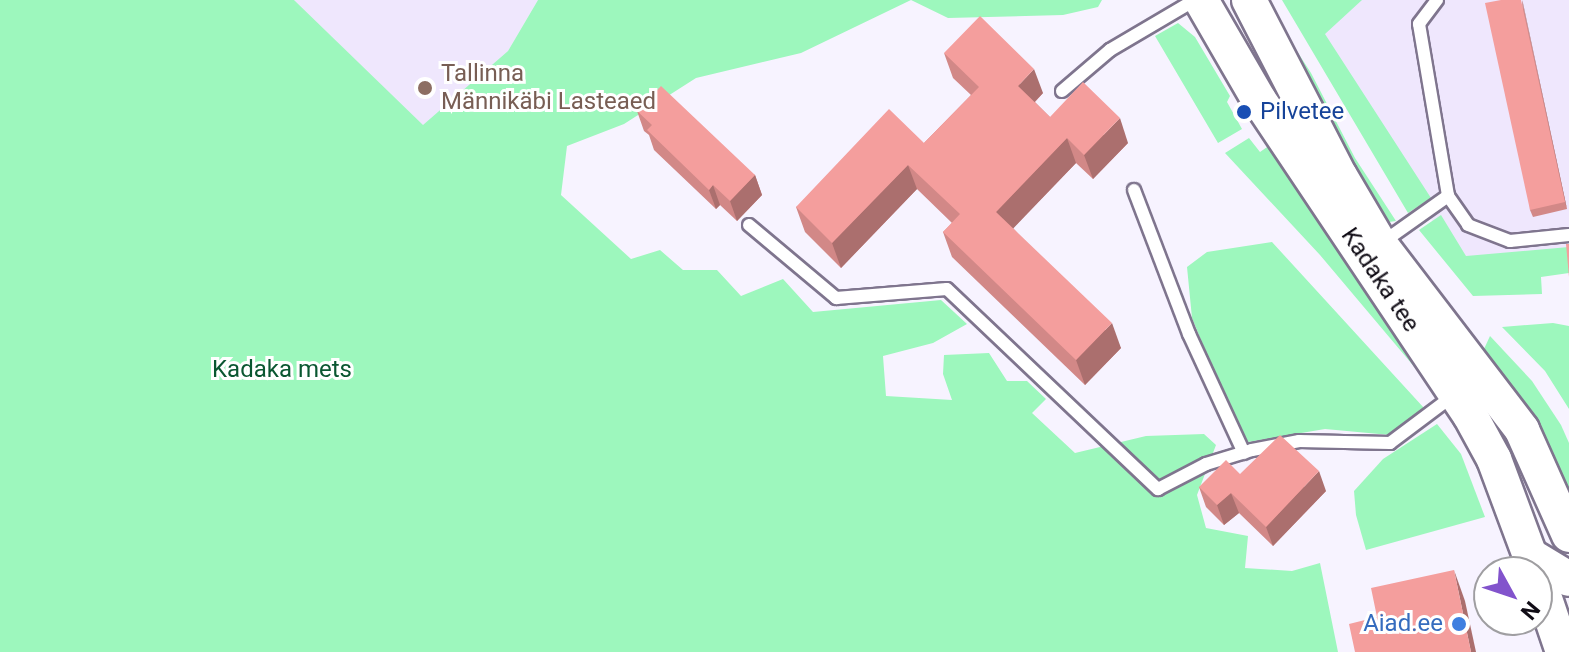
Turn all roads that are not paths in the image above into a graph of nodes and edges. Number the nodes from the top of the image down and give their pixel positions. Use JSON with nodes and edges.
{"nodes":[{"id":1,"x":1198,"y":0,"type":"edge"},
{"id":2,"x":1248,"y":0,"type":"edge"},
{"id":3,"x":1437,"y":0,"type":"edge"},
{"id":4,"x":1062,"y":91,"type":"dead end"},
{"id":5,"x":1134,"y":190,"type":"dead end"},
{"id":6,"x":1448,"y":196,"type":"junction"},
{"id":7,"x":749,"y":225,"type":"dead end"},
{"id":8,"x":1569,"y":235,"type":"edge"},
{"id":9,"x":1380,"y":244,"type":"junction"},
{"id":10,"x":1456,"y":343,"type":"junction"},
{"id":11,"x":1456,"y":393,"type":"junction"},
{"id":12,"x":1244,"y":453,"type":"junction"},
{"id":13,"x":1569,"y":535,"type":"edge"},
{"id":14,"x":1530,"y":556,"type":"edge"},
{"id":15,"x":1553,"y":617,"type":"edge"},
{"id":16,"x":1564,"y":647,"type":"edge"}],
"edges":[{"from":1,"to":4,"type":"lane"},
{"from":1,"to":11,"type":"main road","name":"Kadaka tee"},
{"from":2,"to":9,"type":"main road","name":"Kadaka tee"},
{"from":3,"to":6,"type":"lane"},
{"from":5,"to":12,"type":"lane"},
{"from":6,"to":8,"type":"lane"},
{"from":6,"to":9,"type":"lane"},
{"from":7,"to":12,"type":"lane"},
{"from":9,"to":10,"type":"main road","name":"Kadaka tee"},
{"from":10,"to":11,"type":"lane"},
{"from":10,"to":13,"type":"main road","name":"Kadaka tee"},
{"from":11,"to":12,"type":"lane"},
{"from":11,"to":14,"type":"main road","name":"Kadaka tee"},
{"from":15,"to":16,"type":"main road","name":"Kadaka tee"}]}
